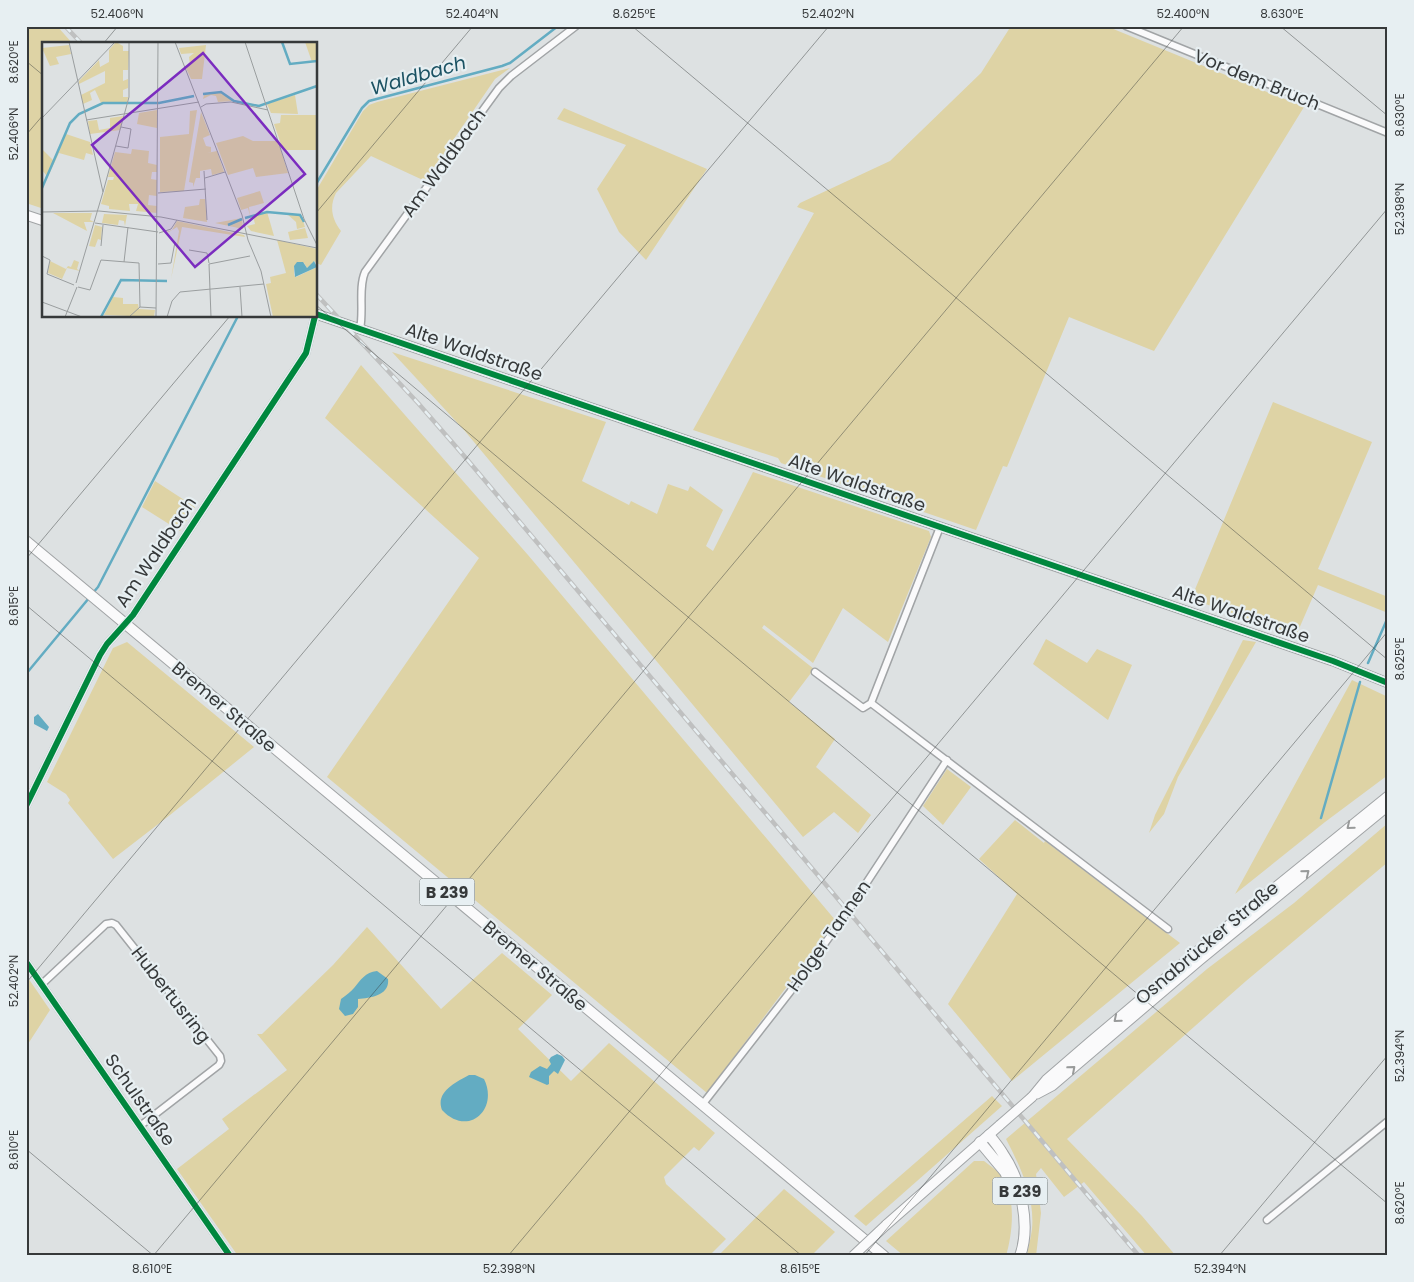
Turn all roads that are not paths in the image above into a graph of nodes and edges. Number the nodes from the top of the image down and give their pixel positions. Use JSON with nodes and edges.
{"nodes":[{"id":1,"x":576,"y":26,"type":"edge"},
{"id":2,"x":1126,"y":26,"type":"edge"},
{"id":3,"x":1388,"y":133,"type":"edge"},
{"id":4,"x":26,"y":216,"type":"edge"},
{"id":5,"x":42,"y":220,"type":"edge"},
{"id":6,"x":318,"y":316,"type":"edge"},
{"id":7,"x":315,"y":318,"type":"edge"},
{"id":8,"x":360,"y":329,"type":"junction"},
{"id":9,"x":940,"y":527,"type":"junction"},
{"id":10,"x":26,"y":541,"type":"edge"},
{"id":11,"x":125,"y":624,"type":"junction"},
{"id":12,"x":815,"y":672,"type":"dead end"},
{"id":13,"x":1388,"y":683,"type":"edge"},
{"id":14,"x":871,"y":703,"type":"junction"},
{"id":15,"x":947,"y":760,"type":"junction"},
{"id":16,"x":1388,"y":796,"type":"edge"},
{"id":17,"x":26,"y":806,"type":"edge"},
{"id":18,"x":1388,"y":806,"type":"edge"},
{"id":19,"x":1168,"y":929,"type":"dead end"},
{"id":20,"x":26,"y":962,"type":"edge"},
{"id":21,"x":42,"y":984,"type":"junction"},
{"id":22,"x":1032,"y":1097,"type":"junction"},
{"id":23,"x":702,"y":1106,"type":"junction"},
{"id":24,"x":1388,"y":1121,"type":"edge"},
{"id":25,"x":140,"y":1126,"type":"junction"},
{"id":26,"x":989,"y":1135,"type":"junction"},
{"id":27,"x":980,"y":1142,"type":"junction"},
{"id":28,"x":1267,"y":1220,"type":"dead end"},
{"id":29,"x":230,"y":1256,"type":"edge"},
{"id":30,"x":853,"y":1256,"type":"edge"},
{"id":31,"x":884,"y":1256,"type":"edge"},
{"id":32,"x":1014,"y":1256,"type":"edge"},
{"id":33,"x":1020,"y":1256,"type":"edge"}],
"edges":[{"from":1,"to":8,"type":"street","name":"Am Waldbach"},
{"from":2,"to":3,"type":"street","name":"Vor dem Bruch"},
{"from":4,"to":5,"type":"main road"},
{"from":6,"to":8,"type":"main road","name":"Alte Waldstraße"},
{"from":7,"to":11,"type":"street","name":"Am Waldbach"},
{"from":8,"to":9,"type":"main road","name":"Alte Waldstraße"},
{"from":9,"to":13,"type":"main road","name":"Alte Waldstraße"},
{"from":9,"to":14,"type":"street"},
{"from":10,"to":11,"type":"main road","name":"Bremer Straße","number":"B 239"},
{"from":11,"to":17,"type":"street","name":"Am Waldbach"},
{"from":11,"to":23,"type":"main road","name":"Bremer Straße","number":"B 239"},
{"from":12,"to":14,"type":"street"},
{"from":14,"to":15,"type":"street"},
{"from":15,"to":19,"type":"street"},
{"from":15,"to":23,"type":"street","name":"Holger Tannen"},
{"from":16,"to":22,"type":"main road","name":"Osnabrücker Straße","one_way":true},
{"from":22,"to":18,"type":"main road","name":"Osnabrücker Straße","one_way":true},
{"from":20,"to":21,"type":"street","name":"Schulstraße"},
{"from":21,"to":25,"type":"street","name":"Schulstraße"},
{"from":21,"to":25,"type":"street","name":"Hubertusring"},
{"from":22,"to":26,"type":"main road","name":"Osnabrücker Straße","bridge":true},
{"from":23,"to":31,"type":"main road","name":"Bremer Straße","number":"B 239"},
{"from":24,"to":28,"type":"street"},
{"from":25,"to":29,"type":"street","name":"Schulstraße"},
{"from":26,"to":27,"type":"main road","name":"Osnabrücker Straße"},
{"from":26,"to":33,"type":"main road","number":"B 239"},
{"from":27,"to":30,"type":"main road","name":"Osnabrücker Straße","bridge":true},
{"from":27,"to":32,"type":"main road","number":"B 239"}]}
